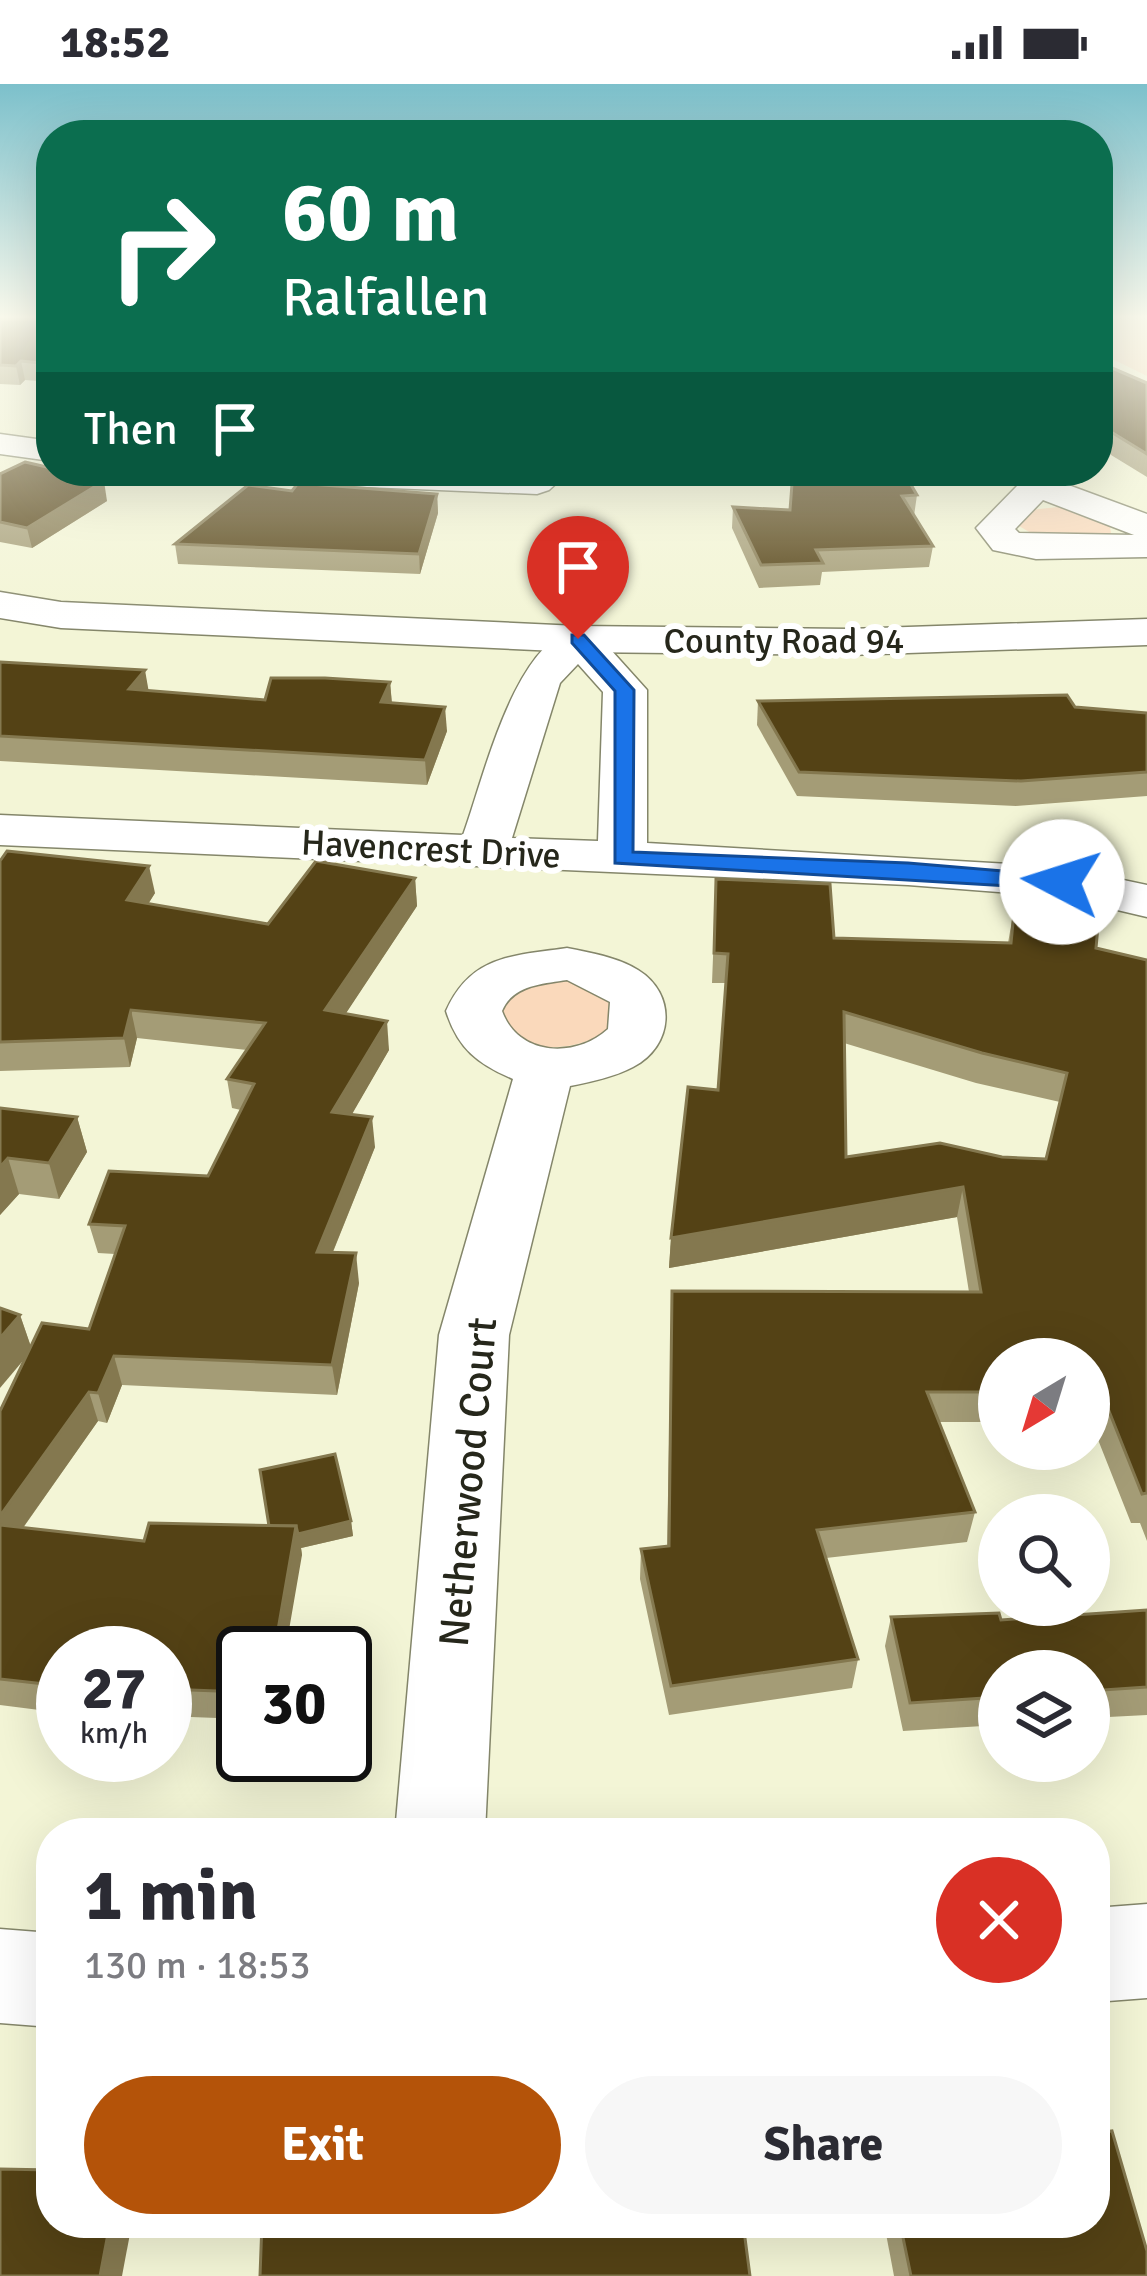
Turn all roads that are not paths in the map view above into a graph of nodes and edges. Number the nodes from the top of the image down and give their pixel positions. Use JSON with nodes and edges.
{"nodes":[{"id":1,"x":1028,"y":486,"type":"edge"},
{"id":2,"x":1052,"y":486,"type":"edge"},
{"id":3,"x":1147,"y":527,"type":"edge"},
{"id":4,"x":1147,"y":546,"type":"edge"},
{"id":5,"x":0,"y":605,"type":"edge"},
{"id":6,"x":62,"y":614,"type":"junction"},
{"id":7,"x":0,"y":620,"type":"edge"},
{"id":8,"x":1147,"y":632,"type":"edge"},
{"id":9,"x":578,"y":639,"type":"junction"},
{"id":10,"x":0,"y":830,"type":"edge"},
{"id":11,"x":483,"y":850,"type":"junction"},
{"id":12,"x":622,"y":858,"type":"junction"},
{"id":13,"x":1147,"y":901,"type":"edge"},
{"id":14,"x":546,"y":1066,"type":"dead end"},
{"id":15,"x":441,"y":1818,"type":"edge"},
{"id":16,"x":1147,"y":1951,"type":"edge"},
{"id":17,"x":1110,"y":1954,"type":"edge"},
{"id":18,"x":0,"y":1976,"type":"edge"},
{"id":19,"x":36,"y":1979,"type":"edge"}],
"edges":[{"from":1,"to":4,"type":"street"},
{"from":2,"to":3,"type":"street"},
{"from":5,"to":6,"type":"street","name":"County Road 94"},
{"from":6,"to":7,"type":"street","name":"County Road 94"},
{"from":6,"to":9,"type":"street","name":"County Road 94"},
{"from":8,"to":9,"type":"street","name":"County Road 94"},
{"from":9,"to":11,"type":"street"},
{"from":9,"to":12,"type":"street"},
{"from":10,"to":11,"type":"street","name":"Havencrest Drive"},
{"from":11,"to":12,"type":"street","name":"Havencrest Drive"},
{"from":12,"to":13,"type":"street","name":"Havencrest Drive"},
{"from":14,"to":15,"type":"street","name":"Netherwood Court"},
{"from":16,"to":17,"type":"street"},
{"from":18,"to":19,"type":"street"}]}
